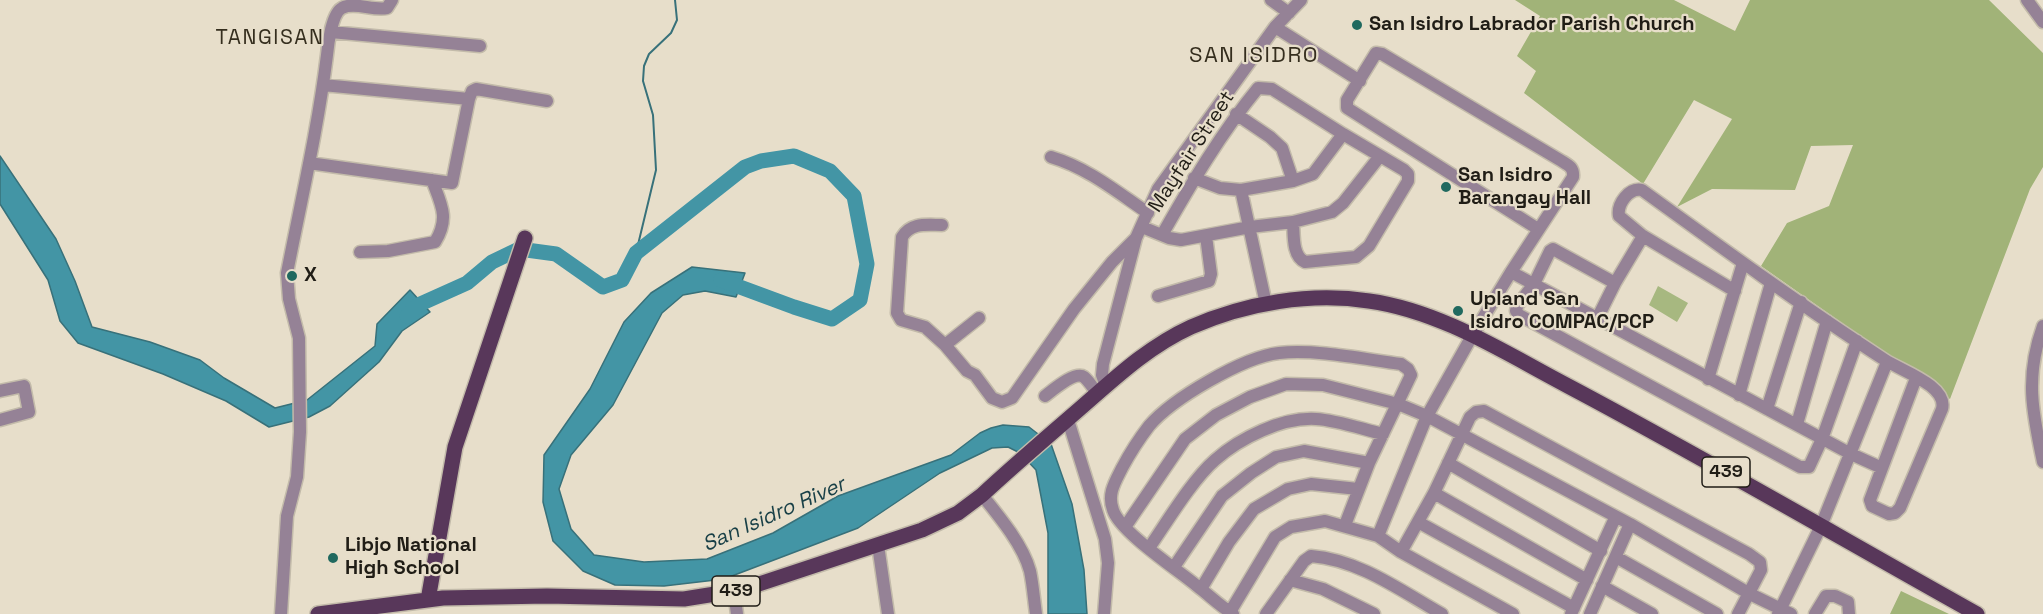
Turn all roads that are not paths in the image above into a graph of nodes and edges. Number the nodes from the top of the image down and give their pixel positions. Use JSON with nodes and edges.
{"nodes":[{"id":1,"x":392,"y":0,"type":"edge"},
{"id":2,"x":1271,"y":0,"type":"edge"},
{"id":3,"x":1301,"y":0,"type":"edge"},
{"id":4,"x":2027,"y":0,"type":"edge"},
{"id":5,"x":1289,"y":13,"type":"junction"},
{"id":6,"x":2043,"y":22,"type":"edge"},
{"id":7,"x":1275,"y":27,"type":"junction"},
{"id":8,"x":331,"y":32,"type":"junction"},
{"id":9,"x":480,"y":46,"type":"dead end"},
{"id":10,"x":1360,"y":81,"type":"junction"},
{"id":11,"x":323,"y":85,"type":"junction"},
{"id":12,"x":469,"y":99,"type":"junction"},
{"id":13,"x":547,"y":101,"type":"dead end"},
{"id":14,"x":1236,"y":114,"type":"junction"},
{"id":15,"x":1343,"y":134,"type":"junction"},
{"id":16,"x":1380,"y":156,"type":"junction"},
{"id":17,"x":1052,"y":157,"type":"dead end"},
{"id":18,"x":309,"y":163,"type":"junction"},
{"id":19,"x":1194,"y":178,"type":"junction"},
{"id":20,"x":432,"y":180,"type":"junction"},
{"id":21,"x":1293,"y":181,"type":"junction"},
{"id":22,"x":1241,"y":190,"type":"junction"},
{"id":23,"x":1148,"y":213,"type":"junction"},
{"id":24,"x":1293,"y":222,"type":"junction"},
{"id":25,"x":942,"y":225,"type":"dead end"},
{"id":26,"x":1250,"y":227,"type":"junction"},
{"id":27,"x":1538,"y":228,"type":"junction"},
{"id":28,"x":1139,"y":233,"type":"junction"},
{"id":29,"x":1162,"y":235,"type":"junction"},
{"id":30,"x":1206,"y":236,"type":"junction"},
{"id":31,"x":1643,"y":236,"type":"junction"},
{"id":32,"x":525,"y":238,"type":"dead end"},
{"id":33,"x":360,"y":252,"type":"dead end"},
{"id":34,"x":1743,"y":263,"type":"junction"},
{"id":35,"x":1510,"y":272,"type":"junction"},
{"id":36,"x":1771,"y":283,"type":"junction"},
{"id":37,"x":1534,"y":284,"type":"junction"},
{"id":38,"x":1615,"y":284,"type":"junction"},
{"id":39,"x":1735,"y":291,"type":"junction"},
{"id":40,"x":1158,"y":296,"type":"dead end"},
{"id":41,"x":1801,"y":302,"type":"junction"},
{"id":42,"x":1266,"y":304,"type":"junction"},
{"id":43,"x":979,"y":318,"type":"dead end"},
{"id":44,"x":1597,"y":319,"type":"junction"},
{"id":45,"x":1827,"y":321,"type":"junction"},
{"id":46,"x":2043,"y":326,"type":"edge"},
{"id":47,"x":1472,"y":336,"type":"junction"},
{"id":48,"x":1857,"y":341,"type":"junction"},
{"id":49,"x":945,"y":345,"type":"junction"},
{"id":50,"x":1887,"y":362,"type":"junction"},
{"id":51,"x":1916,"y":378,"type":"junction"},
{"id":52,"x":1708,"y":379,"type":"junction"},
{"id":53,"x":1101,"y":389,"type":"junction"},
{"id":54,"x":0,"y":391,"type":"edge"},
{"id":55,"x":1739,"y":395,"type":"junction"},
{"id":56,"x":1045,"y":396,"type":"dead end"},
{"id":57,"x":1398,"y":404,"type":"junction"},
{"id":58,"x":1767,"y":408,"type":"junction"},
{"id":59,"x":1427,"y":416,"type":"junction"},
{"id":60,"x":0,"y":420,"type":"edge"},
{"id":61,"x":1068,"y":420,"type":"junction"},
{"id":62,"x":1797,"y":424,"type":"junction"},
{"id":63,"x":1383,"y":434,"type":"junction"},
{"id":64,"x":1462,"y":435,"type":"junction"},
{"id":65,"x":1822,"y":439,"type":"junction"},
{"id":66,"x":1851,"y":454,"type":"junction"},
{"id":67,"x":2043,"y":462,"type":"edge"},
{"id":68,"x":1369,"y":463,"type":"junction"},
{"id":69,"x":1448,"y":463,"type":"junction"},
{"id":70,"x":1882,"y":468,"type":"junction"},
{"id":71,"x":1358,"y":489,"type":"junction"},
{"id":72,"x":1434,"y":493,"type":"junction"},
{"id":73,"x":982,"y":495,"type":"junction"},
{"id":74,"x":1615,"y":518,"type":"junction"},
{"id":75,"x":1418,"y":522,"type":"junction"},
{"id":76,"x":1630,"y":524,"type":"junction"},
{"id":77,"x":1345,"y":525,"type":"junction"},
{"id":78,"x":1821,"y":526,"type":"junction"},
{"id":79,"x":1125,"y":527,"type":"junction"},
{"id":80,"x":1378,"y":536,"type":"junction"},
{"id":81,"x":878,"y":545,"type":"junction"},
{"id":82,"x":1149,"y":548,"type":"junction"},
{"id":83,"x":1601,"y":551,"type":"junction"},
{"id":84,"x":1401,"y":552,"type":"junction"},
{"id":85,"x":1616,"y":557,"type":"junction"},
{"id":86,"x":1174,"y":567,"type":"junction"},
{"id":87,"x":1290,"y":580,"type":"junction"},
{"id":88,"x":1587,"y":580,"type":"junction"},
{"id":89,"x":1602,"y":586,"type":"junction"},
{"id":90,"x":1201,"y":589,"type":"junction"},
{"id":91,"x":734,"y":591,"type":"junction"},
{"id":92,"x":1750,"y":594,"type":"junction"},
{"id":93,"x":428,"y":600,"type":"junction"},
{"id":94,"x":1573,"y":611,"type":"edge"},
{"id":95,"x":1711,"y":612,"type":"edge"},
{"id":96,"x":328,"y":613,"type":"edge"},
{"id":97,"x":1231,"y":613,"type":"edge"},
{"id":98,"x":1783,"y":613,"type":"edge"},
{"id":99,"x":281,"y":614,"type":"edge"},
{"id":100,"x":737,"y":614,"type":"edge"},
{"id":101,"x":888,"y":614,"type":"edge"},
{"id":102,"x":1036,"y":614,"type":"edge"},
{"id":103,"x":1104,"y":614,"type":"edge"},
{"id":104,"x":1266,"y":614,"type":"edge"},
{"id":105,"x":1374,"y":614,"type":"edge"},
{"id":106,"x":1443,"y":614,"type":"edge"},
{"id":107,"x":1511,"y":614,"type":"edge"},
{"id":108,"x":1590,"y":614,"type":"edge"},
{"id":109,"x":1652,"y":614,"type":"edge"},
{"id":110,"x":1738,"y":614,"type":"edge"},
{"id":111,"x":1815,"y":614,"type":"edge"},
{"id":112,"x":1850,"y":614,"type":"edge"},
{"id":113,"x":1977,"y":614,"type":"edge"}],
"edges":[{"from":1,"to":8,"type":"street"},
{"from":2,"to":5,"type":"street"},
{"from":3,"to":5,"type":"street"},
{"from":4,"to":6,"type":"street"},
{"from":5,"to":7,"type":"street"},
{"from":7,"to":10,"type":"street"},
{"from":7,"to":23,"type":"street"},
{"from":8,"to":9,"type":"street"},
{"from":8,"to":11,"type":"street"},
{"from":10,"to":27,"type":"street"},
{"from":10,"to":27,"type":"street"},
{"from":11,"to":12,"type":"street"},
{"from":11,"to":18,"type":"street"},
{"from":12,"to":13,"type":"street"},
{"from":12,"to":20,"type":"street"},
{"from":14,"to":15,"type":"street","name":"Mayfair Street"},
{"from":14,"to":19,"type":"street","name":"Mayfair Street"},
{"from":14,"to":21,"type":"street"},
{"from":15,"to":16,"type":"street","name":"Mayfair Street"},
{"from":15,"to":21,"type":"street"},
{"from":16,"to":24,"type":"street"},
{"from":16,"to":24,"type":"street","name":"Mayfair Street"},
{"from":17,"to":23,"type":"street"},
{"from":18,"to":20,"type":"street"},
{"from":18,"to":99,"type":"street"},
{"from":19,"to":22,"type":"street"},
{"from":19,"to":29,"type":"street","name":"Mayfair Street"},
{"from":20,"to":33,"type":"street"},
{"from":21,"to":22,"type":"street"},
{"from":22,"to":26,"type":"street"},
{"from":23,"to":28,"type":"street"},
{"from":24,"to":26,"type":"street"},
{"from":25,"to":49,"type":"street"},
{"from":26,"to":30,"type":"street"},
{"from":26,"to":42,"type":"street"},
{"from":27,"to":35,"type":"street"},
{"from":28,"to":29,"type":"street"},
{"from":28,"to":49,"type":"street"},
{"from":28,"to":53,"type":"street"},
{"from":29,"to":30,"type":"street"},
{"from":30,"to":40,"type":"street"},
{"from":31,"to":34,"type":"street"},
{"from":31,"to":38,"type":"street"},
{"from":31,"to":39,"type":"street"},
{"from":32,"to":93,"type":"main road"},
{"from":34,"to":36,"type":"street"},
{"from":34,"to":39,"type":"street"},
{"from":35,"to":37,"type":"street"},
{"from":35,"to":47,"type":"street"},
{"from":36,"to":41,"type":"street"},
{"from":36,"to":55,"type":"street"},
{"from":37,"to":38,"type":"street"},
{"from":37,"to":44,"type":"street"},
{"from":37,"to":65,"type":"street"},
{"from":38,"to":44,"type":"street"},
{"from":39,"to":52,"type":"street"},
{"from":41,"to":45,"type":"street"},
{"from":41,"to":58,"type":"street"},
{"from":42,"to":47,"type":"main road","number":"439"},
{"from":42,"to":53,"type":"main road","number":"439"},
{"from":43,"to":49,"type":"street"},
{"from":44,"to":52,"type":"street"},
{"from":45,"to":48,"type":"street"},
{"from":45,"to":62,"type":"street"},
{"from":46,"to":67,"type":"street"},
{"from":47,"to":59,"type":"street"},
{"from":47,"to":78,"type":"main road","number":"439"},
{"from":48,"to":50,"type":"street"},
{"from":48,"to":65,"type":"street"},
{"from":50,"to":51,"type":"street"},
{"from":50,"to":66,"type":"street"},
{"from":51,"to":70,"type":"street"},
{"from":51,"to":70,"type":"street"},
{"from":52,"to":55,"type":"street"},
{"from":53,"to":56,"type":"street"},
{"from":53,"to":61,"type":"main road","number":"439"},
{"from":54,"to":60,"type":"street"},
{"from":55,"to":58,"type":"street"},
{"from":57,"to":59,"type":"street"},
{"from":57,"to":63,"type":"street"},
{"from":57,"to":79,"type":"street"},
{"from":57,"to":79,"type":"street"},
{"from":58,"to":62,"type":"street"},
{"from":59,"to":64,"type":"street"},
{"from":59,"to":80,"type":"street"},
{"from":61,"to":73,"type":"main road","number":"439"},
{"from":61,"to":103,"type":"street"},
{"from":62,"to":65,"type":"street"},
{"from":63,"to":68,"type":"street"},
{"from":63,"to":82,"type":"street"},
{"from":64,"to":69,"type":"street"},
{"from":64,"to":74,"type":"street"},
{"from":64,"to":92,"type":"street"},
{"from":65,"to":66,"type":"street"},
{"from":66,"to":70,"type":"street"},
{"from":66,"to":78,"type":"street"},
{"from":68,"to":71,"type":"street"},
{"from":68,"to":86,"type":"street"},
{"from":69,"to":72,"type":"street"},
{"from":69,"to":83,"type":"street"},
{"from":71,"to":77,"type":"street"},
{"from":71,"to":90,"type":"street"},
{"from":72,"to":75,"type":"street"},
{"from":72,"to":88,"type":"street"},
{"from":73,"to":81,"type":"main road","number":"439"},
{"from":73,"to":102,"type":"street"},
{"from":74,"to":76,"type":"street"},
{"from":74,"to":83,"type":"street"},
{"from":75,"to":84,"type":"street"},
{"from":75,"to":94,"type":"street"},
{"from":76,"to":85,"type":"street"},
{"from":76,"to":92,"type":"street"},
{"from":77,"to":80,"type":"street"},
{"from":77,"to":97,"type":"street"},
{"from":78,"to":98,"type":"street"},
{"from":78,"to":113,"type":"main road","number":"439"},
{"from":79,"to":82,"type":"street"},
{"from":80,"to":84,"type":"street"},
{"from":81,"to":91,"type":"main road","number":"439"},
{"from":81,"to":101,"type":"street"},
{"from":82,"to":86,"type":"street"},
{"from":83,"to":88,"type":"street"},
{"from":84,"to":107,"type":"street"},
{"from":85,"to":89,"type":"street"},
{"from":85,"to":95,"type":"street"},
{"from":86,"to":90,"type":"street"},
{"from":87,"to":104,"type":"street"},
{"from":87,"to":105,"type":"street"},
{"from":87,"to":106,"type":"street"},
{"from":88,"to":94,"type":"street"},
{"from":89,"to":108,"type":"street"},
{"from":89,"to":109,"type":"street"},
{"from":90,"to":97,"type":"street"},
{"from":91,"to":93,"type":"main road","number":"439"},
{"from":91,"to":100,"type":"street"},
{"from":92,"to":98,"type":"street"},
{"from":92,"to":110,"type":"street"},
{"from":93,"to":96,"type":"main road","number":"439"},
{"from":111,"to":112,"type":"street"}]}
